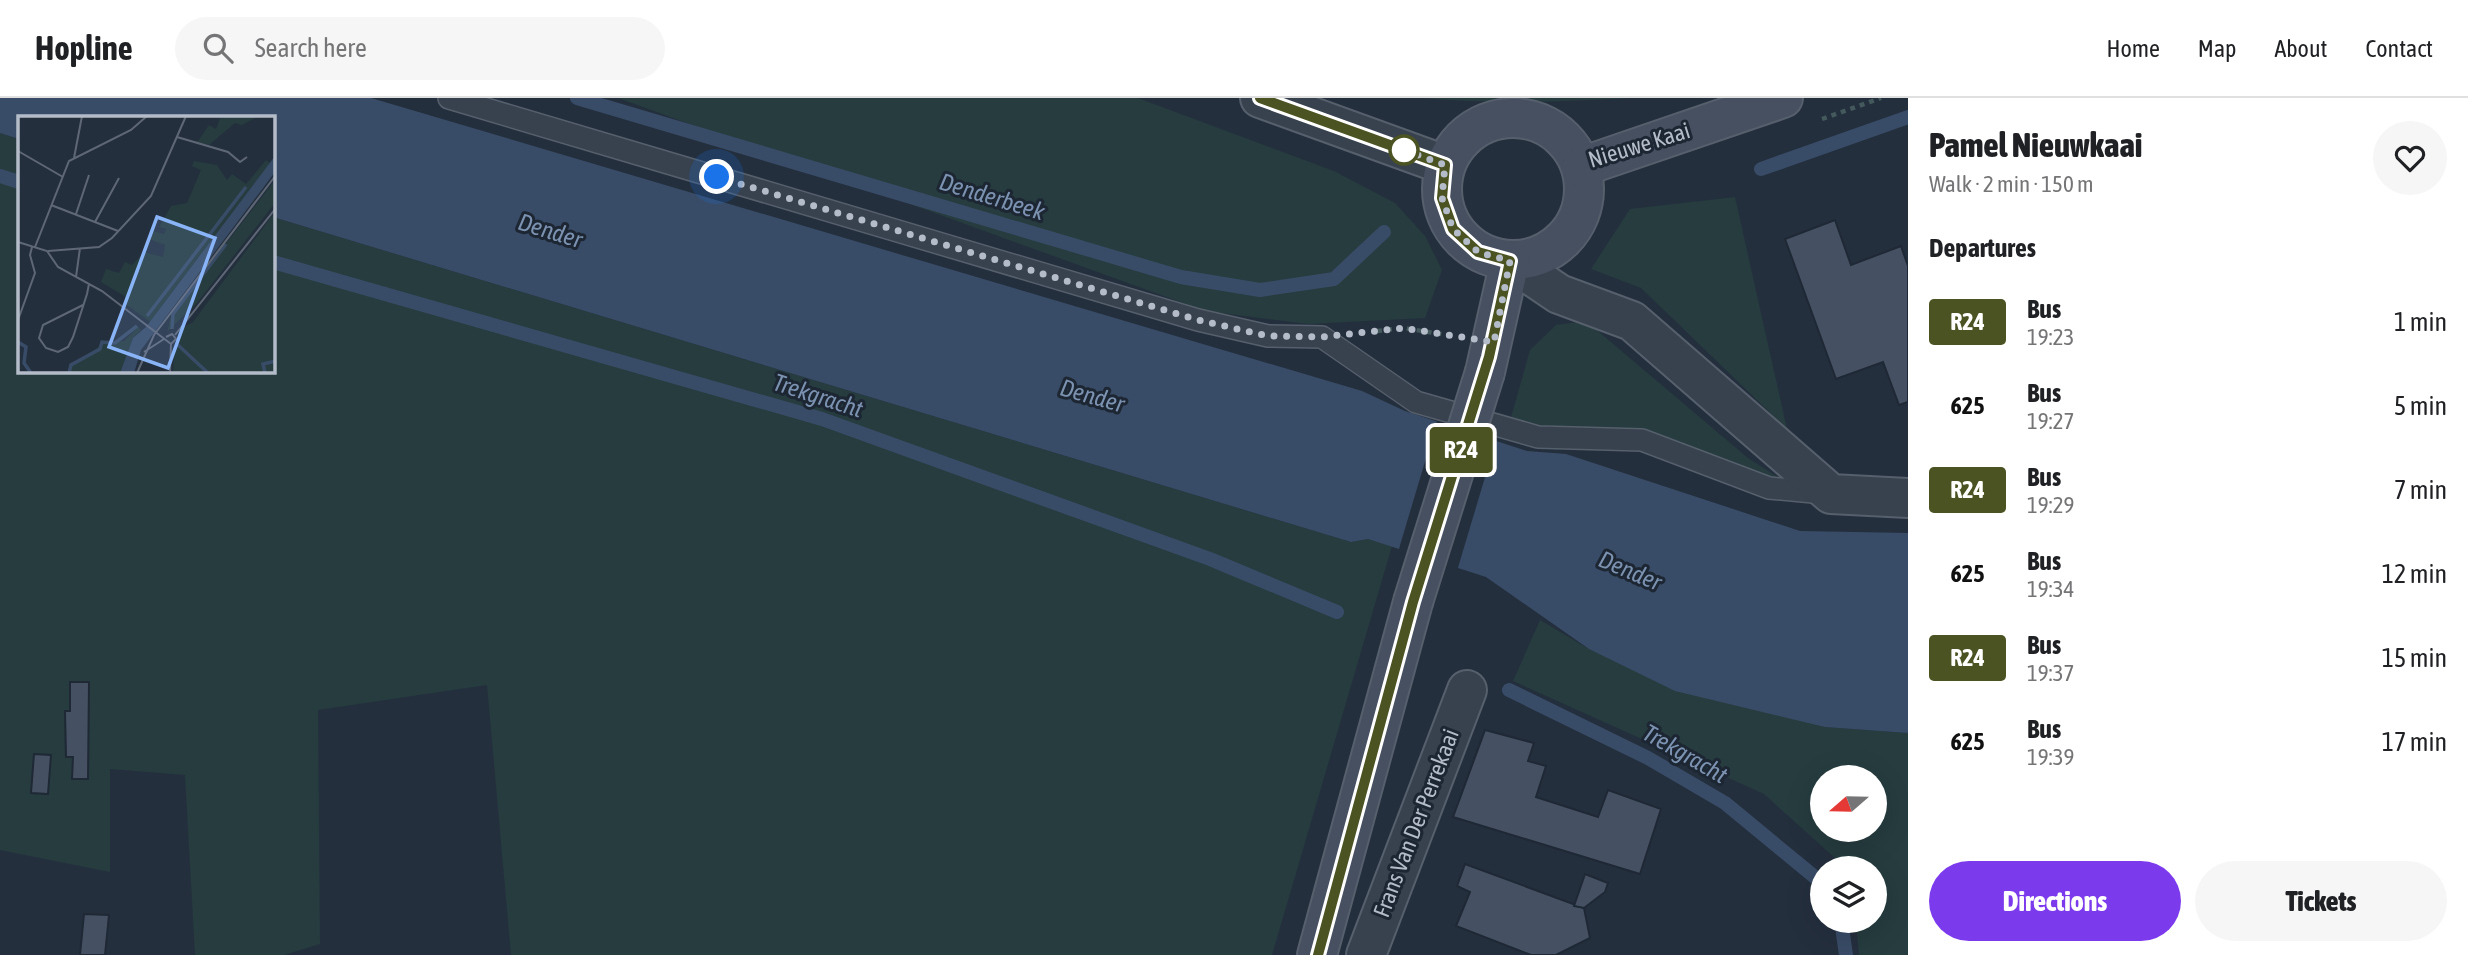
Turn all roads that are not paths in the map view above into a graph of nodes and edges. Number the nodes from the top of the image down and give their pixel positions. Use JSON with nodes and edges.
{"nodes":[{"id":1,"x":449,"y":98,"type":"edge"},
{"id":2,"x":1260,"y":98,"type":"edge"},
{"id":3,"x":1783,"y":98,"type":"edge"},
{"id":4,"x":1445,"y":165,"type":"junction"},
{"id":5,"x":1581,"y":167,"type":"junction"},
{"id":6,"x":1510,"y":261,"type":"junction"},
{"id":7,"x":1831,"y":494,"type":"junction"},
{"id":8,"x":1908,"y":498,"type":"edge"},
{"id":9,"x":1467,"y":690,"type":"dead end"},
{"id":10,"x":1317,"y":955,"type":"edge"},
{"id":11,"x":1366,"y":955,"type":"edge"}],
"edges":[{"from":1,"to":7,"type":"lane"},
{"from":2,"to":4,"type":"street"},
{"from":3,"to":5,"type":"main road","name":"Nieuwe Kaai"},
{"from":4,"to":5,"type":"main road","name":"Nieuwe Kaai"},
{"from":4,"to":6,"type":"main road"},
{"from":5,"to":6,"type":"main road"},
{"from":6,"to":7,"type":"street"},
{"from":6,"to":10,"type":"main road","bridge":true},
{"from":7,"to":8,"type":"street"},
{"from":9,"to":11,"type":"street","name":"Frans Van Der Perrekaai"}]}
